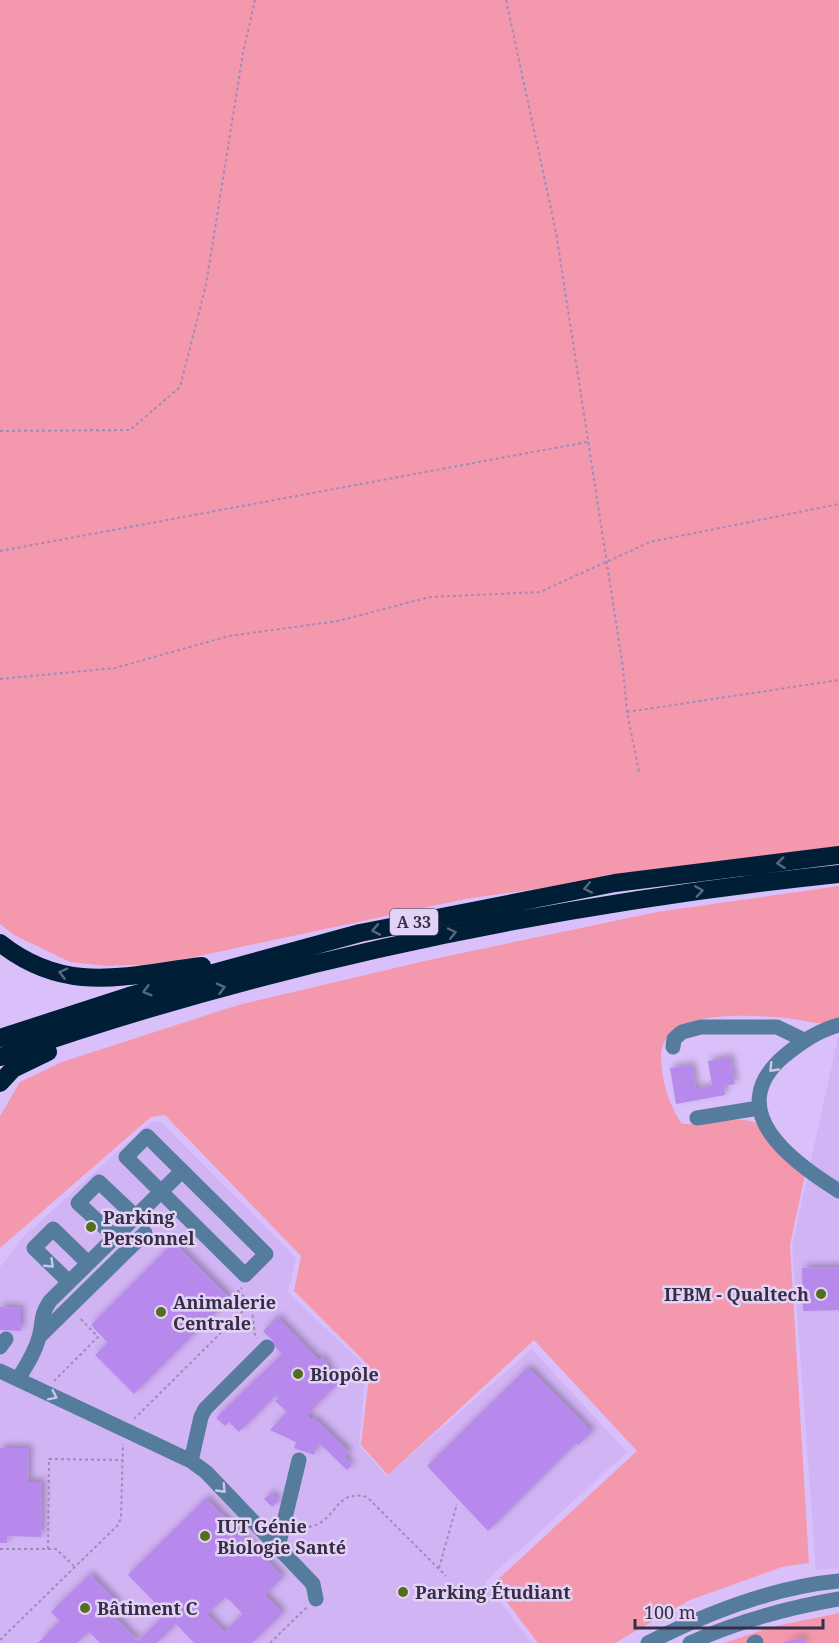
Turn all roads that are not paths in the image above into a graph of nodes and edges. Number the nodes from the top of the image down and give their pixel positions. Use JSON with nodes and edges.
{"nodes":[{"id":1,"x":839,"y":855,"type":"edge"},
{"id":2,"x":839,"y":874,"type":"edge"},
{"id":3,"x":0,"y":943,"type":"edge"},
{"id":4,"x":260,"y":960,"type":"junction"},
{"id":5,"x":165,"y":1004,"type":"junction"},
{"id":6,"x":839,"y":1025,"type":"edge"},
{"id":7,"x":0,"y":1038,"type":"edge"},
{"id":8,"x":804,"y":1040,"type":"junction"},
{"id":9,"x":673,"y":1047,"type":"dead end"},
{"id":10,"x":0,"y":1057,"type":"edge"},
{"id":11,"x":0,"y":1083,"type":"edge"},
{"id":12,"x":759,"y":1108,"type":"junction"},
{"id":13,"x":697,"y":1118,"type":"dead end"},
{"id":14,"x":182,"y":1171,"type":"junction"},
{"id":15,"x":839,"y":1191,"type":"edge"},
{"id":16,"x":161,"y":1192,"type":"junction"},
{"id":17,"x":136,"y":1217,"type":"junction"},
{"id":18,"x":145,"y":1233,"type":"dead end"},
{"id":19,"x":115,"y":1237,"type":"junction"},
{"id":20,"x":88,"y":1263,"type":"junction"},
{"id":21,"x":69,"y":1282,"type":"junction"},
{"id":22,"x":40,"y":1336,"type":"junction"},
{"id":23,"x":267,"y":1347,"type":"road end"},
{"id":24,"x":0,"y":1371,"type":"edge"},
{"id":25,"x":18,"y":1379,"type":"junction"},
{"id":26,"x":299,"y":1460,"type":"dead end"},
{"id":27,"x":191,"y":1461,"type":"junction"},
{"id":28,"x":278,"y":1547,"type":"junction"},
{"id":29,"x":839,"y":1581,"type":"edge"},
{"id":30,"x":316,"y":1599,"type":"road end"},
{"id":31,"x":839,"y":1599,"type":"edge"},
{"id":32,"x":648,"y":1643,"type":"edge"},
{"id":33,"x":690,"y":1643,"type":"edge"}],
"edges":[{"from":1,"to":4,"type":"highway","number":"A 33","one_way":true},
{"from":5,"to":2,"type":"highway","number":"A 33","one_way":true},
{"from":4,"to":3,"type":"highway","one_way":true},
{"from":4,"to":7,"type":"highway","number":"A 33","one_way":true},
{"from":5,"to":10,"type":"highway","number":"A 33"},
{"from":5,"to":11,"type":"highway"},
{"from":6,"to":8,"type":"street"},
{"from":8,"to":9,"type":"street"},
{"from":8,"to":12,"type":"street","one_way":true},
{"from":12,"to":13,"type":"street"},
{"from":12,"to":15,"type":"street"},
{"from":14,"to":16,"type":"street"},
{"from":14,"to":16,"type":"street"},
{"from":14,"to":16,"type":"street"},
{"from":16,"to":17,"type":"street"},
{"from":17,"to":19,"type":"street"},
{"from":17,"to":19,"type":"street"},
{"from":18,"to":22,"type":"street"},
{"from":19,"to":20,"type":"street"},
{"from":20,"to":21,"type":"street"},
{"from":20,"to":21,"type":"street","one_way":true},
{"from":21,"to":22,"type":"street"},
{"from":22,"to":25,"type":"street"},
{"from":23,"to":27,"type":"street"},
{"from":24,"to":25,"type":"street"},
{"from":25,"to":27,"type":"street","one_way":true},
{"from":26,"to":28,"type":"street"},
{"from":27,"to":28,"type":"street","one_way":true},
{"from":28,"to":30,"type":"street"},
{"from":29,"to":32,"type":"street"},
{"from":31,"to":33,"type":"street"}]}
